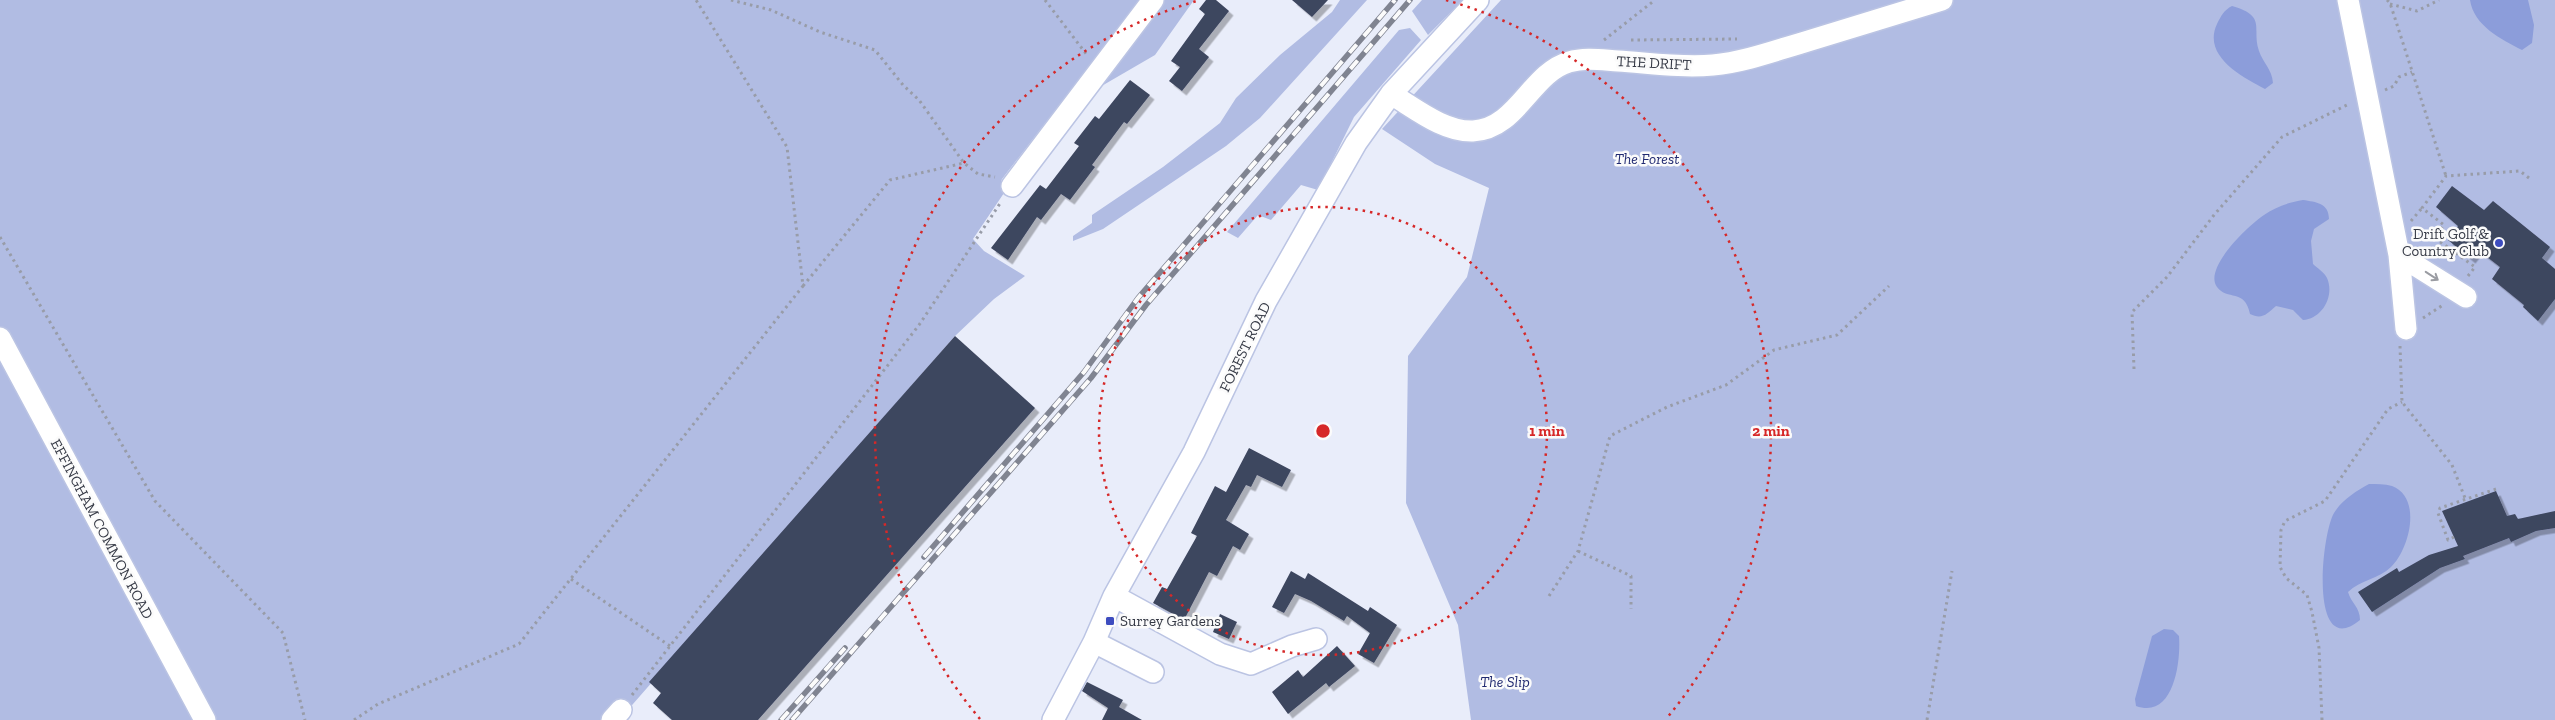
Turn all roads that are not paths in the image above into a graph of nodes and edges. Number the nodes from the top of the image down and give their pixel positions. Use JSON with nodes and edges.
{"nodes":[{"id":1,"x":1153,"y":0,"type":"edge"},
{"id":2,"x":1478,"y":0,"type":"edge"},
{"id":3,"x":1942,"y":0,"type":"edge"},
{"id":4,"x":2348,"y":0,"type":"edge"},
{"id":5,"x":1391,"y":94,"type":"junction"},
{"id":6,"x":1012,"y":186,"type":"road end"},
{"id":7,"x":2399,"y":254,"type":"junction"},
{"id":8,"x":2466,"y":297,"type":"dead end"},
{"id":9,"x":2406,"y":329,"type":"dead end"},
{"id":10,"x":0,"y":338,"type":"edge"},
{"id":11,"x":1114,"y":596,"type":"junction"},
{"id":12,"x":1316,"y":639,"type":"dead end"},
{"id":13,"x":1094,"y":642,"type":"junction"},
{"id":14,"x":1153,"y":672,"type":"dead end"},
{"id":15,"x":205,"y":720,"type":"edge"},
{"id":16,"x":1053,"y":720,"type":"edge"}],
"edges":[{"from":1,"to":6,"type":"street"},
{"from":2,"to":5,"type":"street","name":"FOREST ROAD"},
{"from":3,"to":5,"type":"street","name":"THE DRIFT"},
{"from":4,"to":7,"type":"street"},
{"from":5,"to":11,"type":"street","name":"FOREST ROAD"},
{"from":7,"to":8,"type":"street","one_way":true},
{"from":7,"to":9,"type":"street"},
{"from":10,"to":15,"type":"street","name":"EFFINGHAM COMMON ROAD"},
{"from":11,"to":12,"type":"street"},
{"from":11,"to":13,"type":"street","name":"FOREST ROAD"},
{"from":13,"to":14,"type":"street"},
{"from":13,"to":16,"type":"street","name":"FOREST ROAD"}]}
